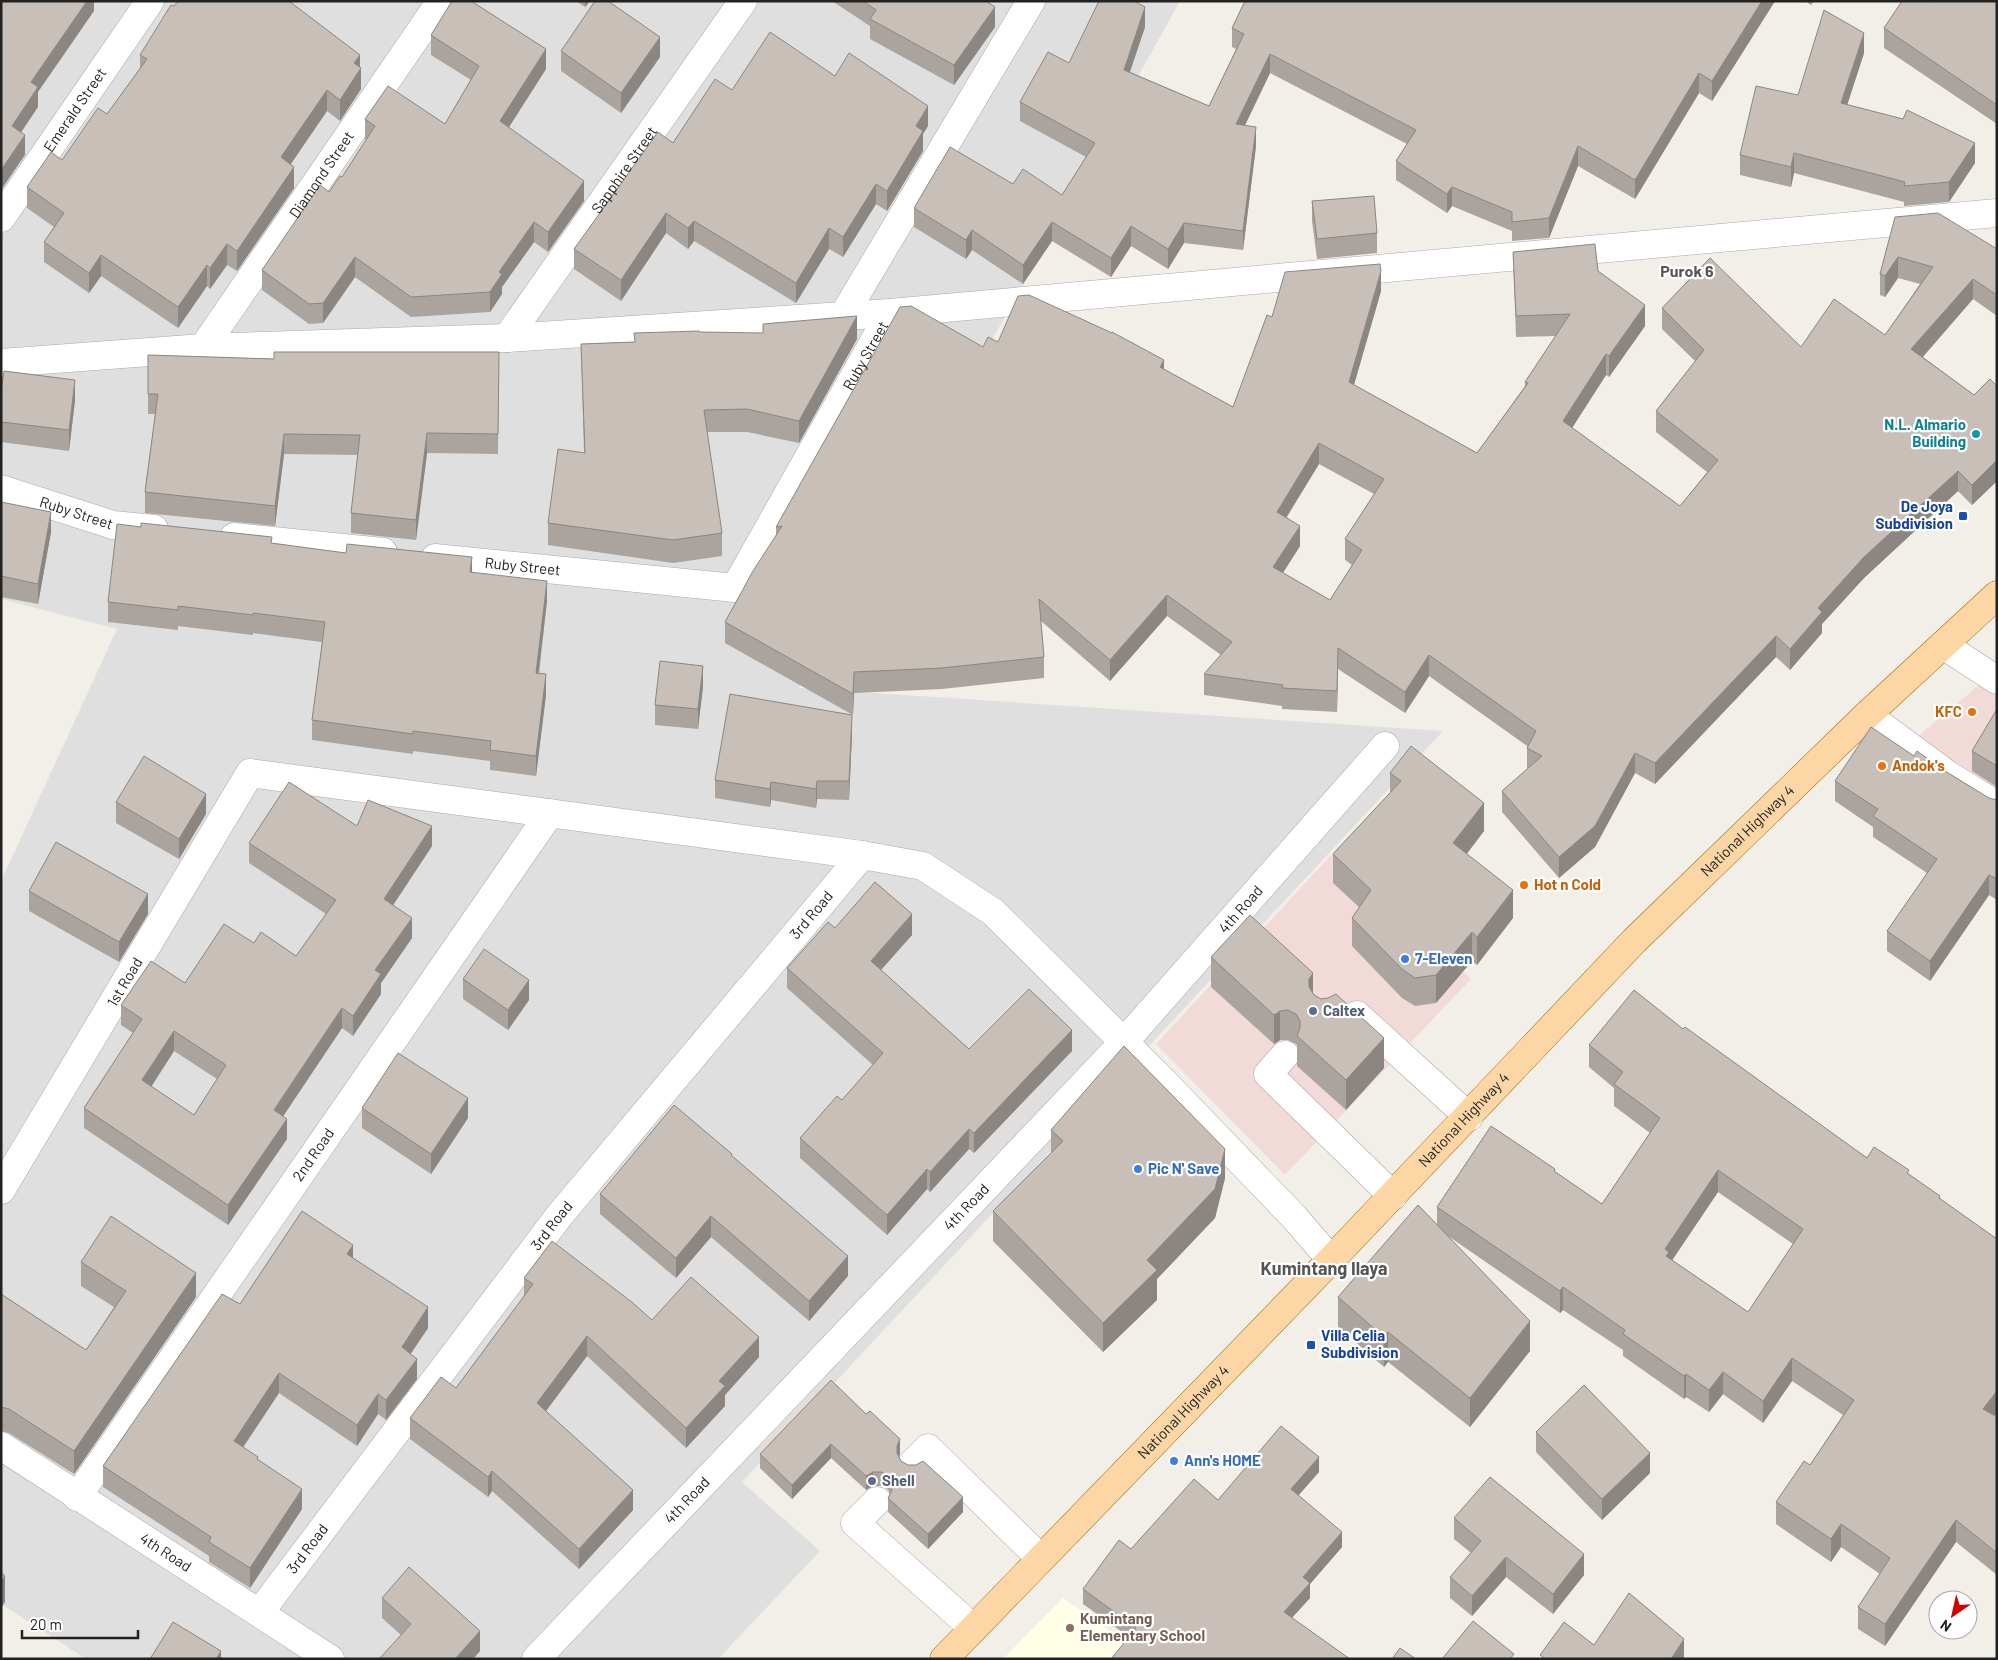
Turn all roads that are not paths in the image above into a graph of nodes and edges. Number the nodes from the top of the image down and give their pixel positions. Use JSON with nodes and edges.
{"nodes":[{"id":1,"x":150,"y":1,"type":"edge"},
{"id":2,"x":442,"y":1,"type":"edge"},
{"id":3,"x":743,"y":1,"type":"edge"},
{"id":4,"x":1031,"y":1,"type":"edge"},
{"id":5,"x":1997,"y":213,"type":"edge"},
{"id":6,"x":1,"y":218,"type":"edge"},
{"id":7,"x":890,"y":313,"type":"junction"},
{"id":8,"x":843,"y":316,"type":"junction"},
{"id":9,"x":507,"y":338,"type":"junction"},
{"id":10,"x":203,"y":348,"type":"junction"},
{"id":11,"x":1,"y":363,"type":"edge"},
{"id":12,"x":1,"y":489,"type":"edge"},
{"id":13,"x":182,"y":532,"type":"edge"},
{"id":14,"x":211,"y":535,"type":"edge"},
{"id":15,"x":1997,"y":595,"type":"edge"},
{"id":16,"x":1943,"y":645,"type":"junction"},
{"id":17,"x":1997,"y":680,"type":"edge"},
{"id":18,"x":1868,"y":715,"type":"junction"},
{"id":19,"x":1385,"y":746,"type":"dead end"},
{"id":20,"x":1997,"y":805,"type":"edge"},
{"id":21,"x":550,"y":813,"type":"junction"},
{"id":22,"x":862,"y":855,"type":"junction"},
{"id":23,"x":1338,"y":998,"type":"edge"},
{"id":24,"x":1124,"y":1042,"type":"junction"},
{"id":25,"x":1285,"y":1056,"type":"dead end"},
{"id":26,"x":1469,"y":1116,"type":"junction"},
{"id":27,"x":1,"y":1190,"type":"edge"},
{"id":28,"x":1393,"y":1196,"type":"junction"},
{"id":29,"x":1331,"y":1260,"type":"junction"},
{"id":30,"x":1,"y":1446,"type":"edge"},
{"id":31,"x":912,"y":1464,"type":"edge"},
{"id":32,"x":77,"y":1496,"type":"junction"},
{"id":33,"x":877,"y":1501,"type":"dead end"},
{"id":34,"x":1040,"y":1558,"type":"junction"},
{"id":35,"x":260,"y":1612,"type":"junction"},
{"id":36,"x":973,"y":1628,"type":"junction"},
{"id":37,"x":330,"y":1659,"type":"edge"},
{"id":38,"x":536,"y":1659,"type":"edge"},
{"id":39,"x":944,"y":1659,"type":"edge"}],
"edges":[{"from":1,"to":6,"type":"street","name":"Emerald Street"},
{"from":2,"to":10,"type":"street","name":"Diamond Street"},
{"from":3,"to":9,"type":"street","name":"Sapphire Street"},
{"from":4,"to":8,"type":"street"},
{"from":5,"to":7,"type":"street"},
{"from":7,"to":8,"type":"street"},
{"from":7,"to":14,"type":"street","name":"Ruby Street"},
{"from":8,"to":9,"type":"street"},
{"from":9,"to":10,"type":"street"},
{"from":10,"to":11,"type":"street"},
{"from":12,"to":13,"type":"street","name":"Ruby Street"},
{"from":15,"to":16,"type":"main road","name":"National Highway 4"},
{"from":16,"to":17,"type":"street"},
{"from":16,"to":18,"type":"main road","name":"National Highway 4"},
{"from":18,"to":20,"type":"street"},
{"from":18,"to":26,"type":"main road","name":"National Highway 4"},
{"from":19,"to":24,"type":"street","name":"4th Road"},
{"from":21,"to":22,"type":"street"},
{"from":21,"to":27,"type":"street","name":"1st Road"},
{"from":21,"to":32,"type":"street","name":"2nd Road"},
{"from":22,"to":24,"type":"street"},
{"from":22,"to":35,"type":"street","name":"3rd Road"},
{"from":23,"to":26,"type":"street"},
{"from":24,"to":29,"type":"street"},
{"from":24,"to":38,"type":"street","name":"4th Road"},
{"from":25,"to":28,"type":"street"},
{"from":26,"to":28,"type":"main road","name":"National Highway 4"},
{"from":28,"to":29,"type":"main road","name":"National Highway 4"},
{"from":29,"to":34,"type":"main road","name":"National Highway 4"},
{"from":30,"to":32,"type":"street","name":"4th Road"},
{"from":31,"to":34,"type":"street"},
{"from":32,"to":35,"type":"street","name":"4th Road"},
{"from":33,"to":36,"type":"street"},
{"from":34,"to":36,"type":"main road","name":"National Highway 4"},
{"from":35,"to":37,"type":"street","name":"4th Road"},
{"from":36,"to":39,"type":"main road","name":"National Highway 4"}]}
